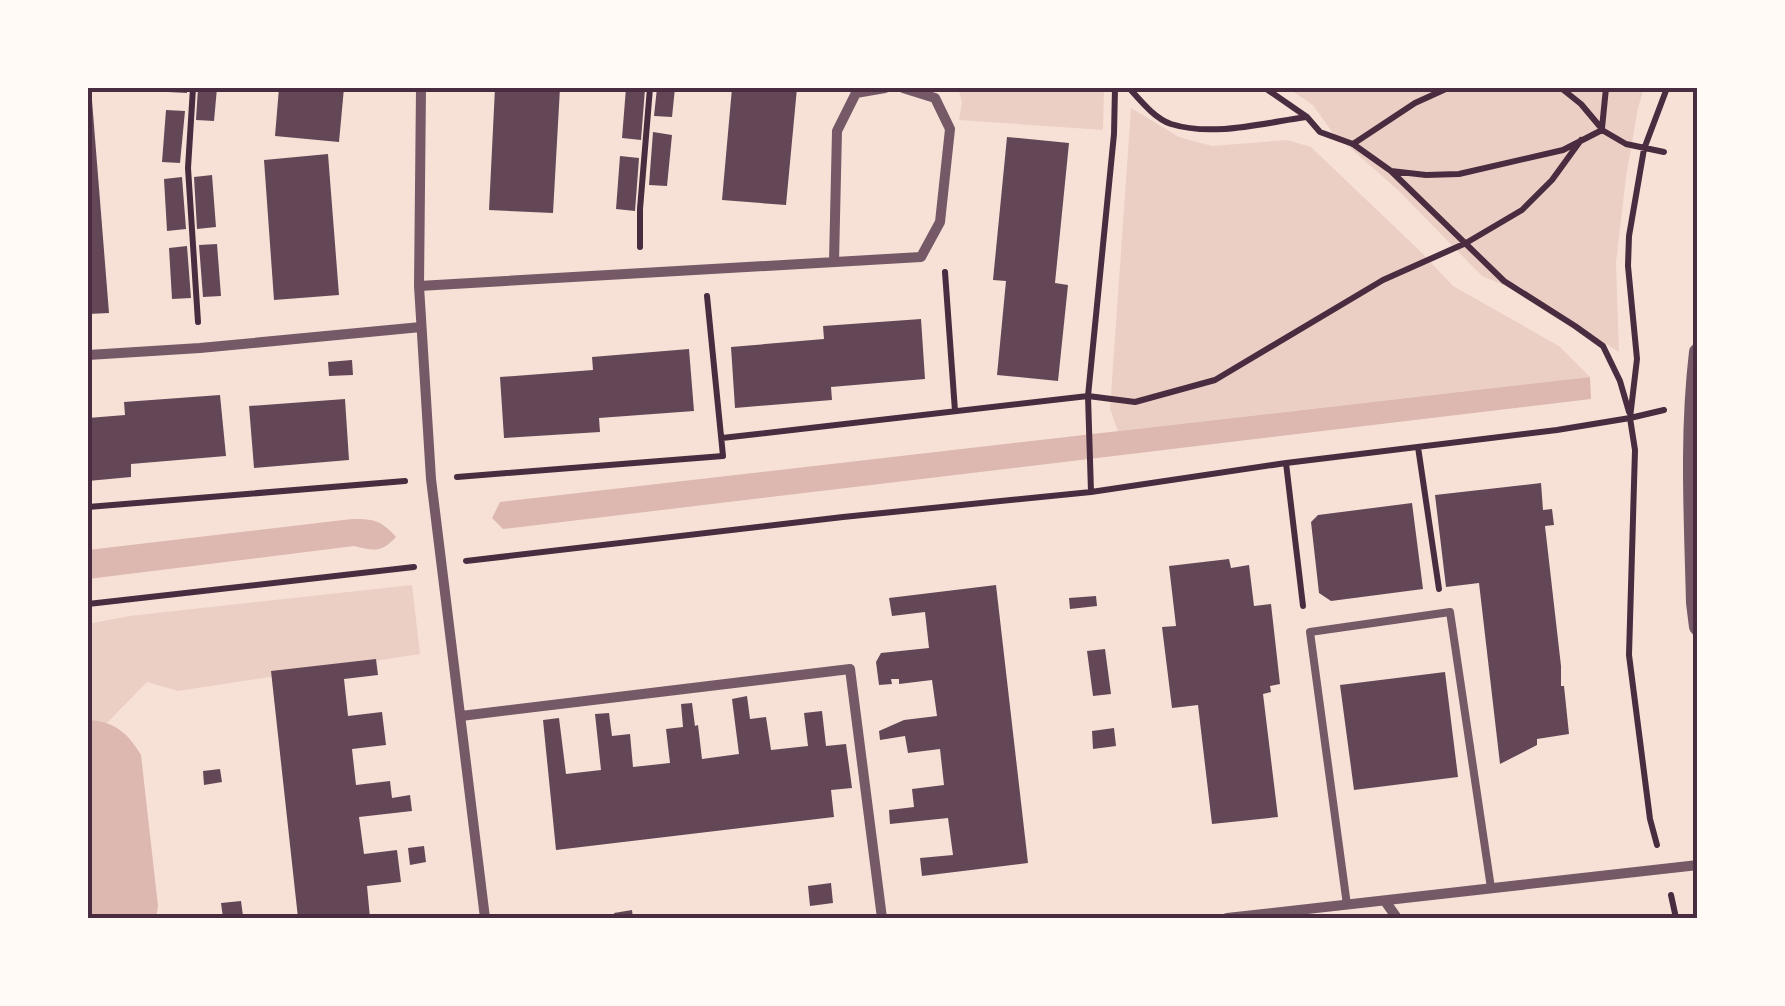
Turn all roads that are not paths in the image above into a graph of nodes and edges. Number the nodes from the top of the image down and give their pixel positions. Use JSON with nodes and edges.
{"nodes":[{"id":1,"x":421,"y":88,"type":"edge"},
{"id":2,"x":885,"y":88,"type":"edge"},
{"id":3,"x":903,"y":88,"type":"edge"},
{"id":4,"x":834,"y":262,"type":"junction"},
{"id":5,"x":419,"y":286,"type":"junction"},
{"id":6,"x":421,"y":327,"type":"junction"},
{"id":7,"x":1698,"y":352,"type":"edge"},
{"id":8,"x":88,"y":355,"type":"edge"},
{"id":9,"x":1698,"y":627,"type":"edge"},
{"id":10,"x":461,"y":716,"type":"junction"},
{"id":11,"x":1698,"y":865,"type":"edge"},
{"id":12,"x":1492,"y":888,"type":"junction"},
{"id":13,"x":1385,"y":901,"type":"junction"},
{"id":14,"x":1348,"y":904,"type":"junction"},
{"id":15,"x":485,"y":918,"type":"edge"},
{"id":16,"x":882,"y":918,"type":"edge"},
{"id":17,"x":1227,"y":918,"type":"edge"},
{"id":18,"x":1397,"y":918,"type":"edge"}],
"edges":[{"from":1,"to":5,"type":"street"},
{"from":2,"to":4,"type":"street"},
{"from":3,"to":4,"type":"street"},
{"from":4,"to":5,"type":"street"},
{"from":5,"to":6,"type":"street"},
{"from":6,"to":8,"type":"street"},
{"from":6,"to":10,"type":"street"},
{"from":7,"to":9,"type":"street"},
{"from":10,"to":15,"type":"street"},
{"from":10,"to":16,"type":"street"},
{"from":11,"to":12,"type":"street"},
{"from":12,"to":13,"type":"street"},
{"from":12,"to":14,"type":"lane"},
{"from":13,"to":14,"type":"street"},
{"from":13,"to":18,"type":"street"},
{"from":14,"to":17,"type":"street"}]}
